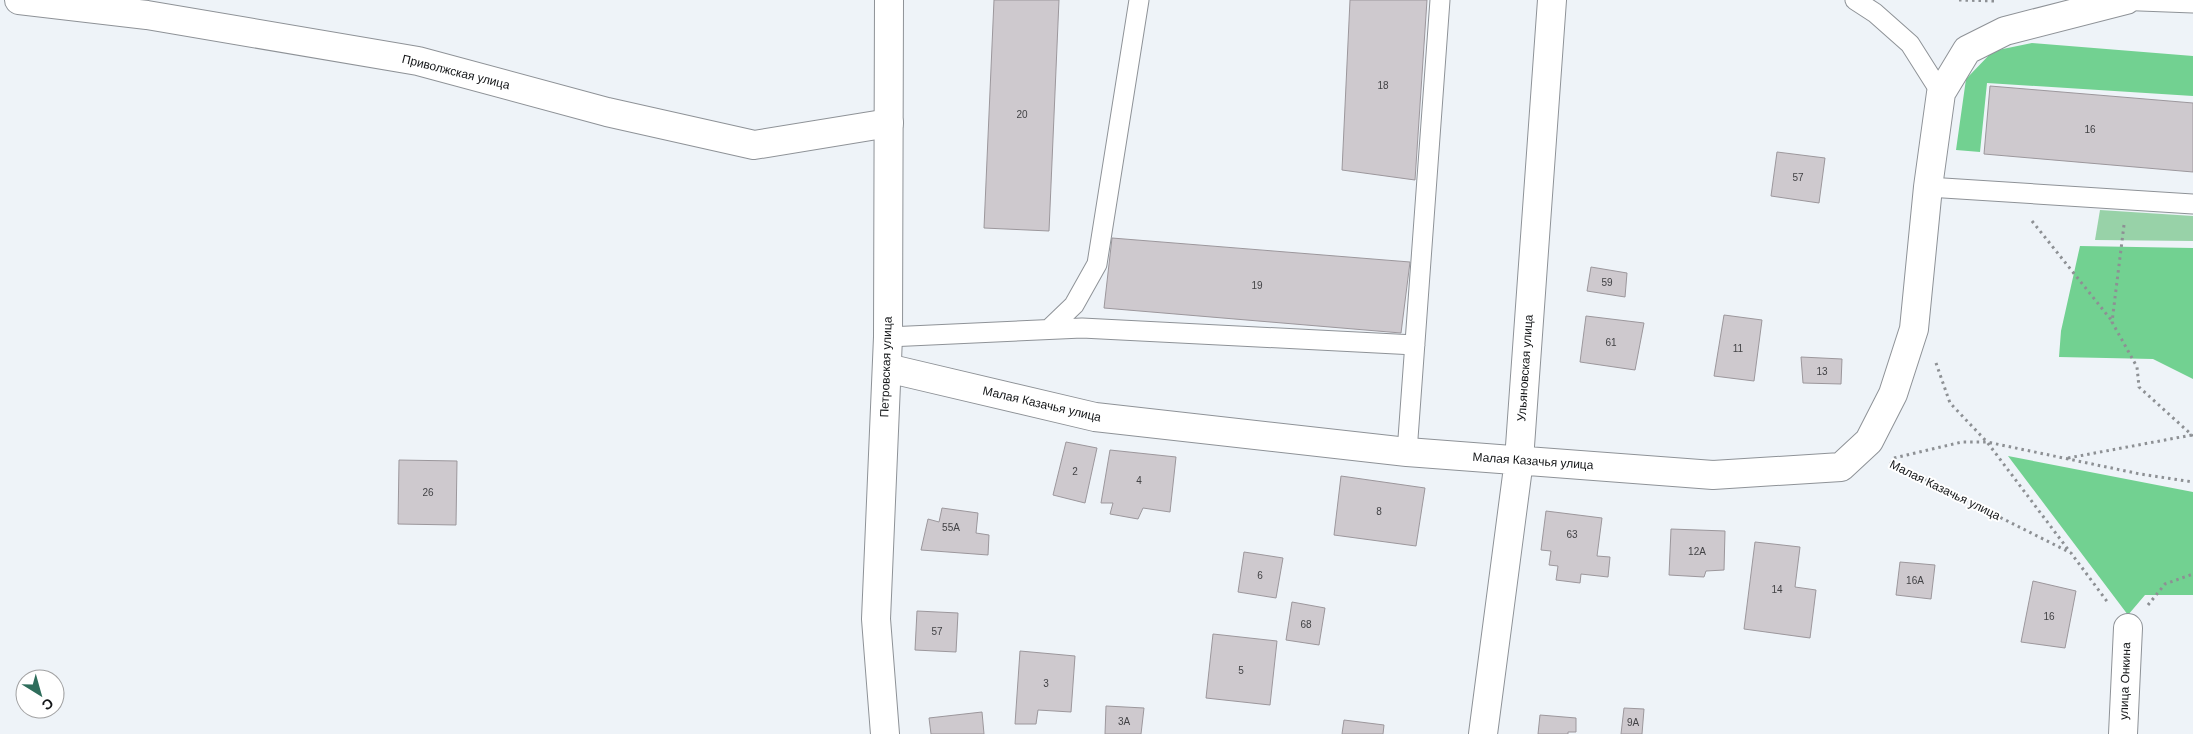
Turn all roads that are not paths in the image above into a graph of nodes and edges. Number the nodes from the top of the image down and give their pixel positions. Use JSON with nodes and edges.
{"nodes":[{"id":1,"x":19,"y":0,"type":"edge"},
{"id":2,"x":889,"y":0,"type":"edge"},
{"id":3,"x":1139,"y":0,"type":"edge"},
{"id":4,"x":1440,"y":0,"type":"edge"},
{"id":5,"x":1552,"y":0,"type":"edge"},
{"id":6,"x":1855,"y":0,"type":"edge"},
{"id":7,"x":2111,"y":0,"type":"edge"},
{"id":8,"x":2126,"y":0,"type":"edge"},
{"id":9,"x":2193,"y":3,"type":"edge"},
{"id":10,"x":1941,"y":93,"type":"junction"},
{"id":11,"x":889,"y":123,"type":"junction"},
{"id":12,"x":1928,"y":187,"type":"junction"},
{"id":13,"x":2193,"y":204,"type":"edge"},
{"id":14,"x":1049,"y":329,"type":"junction"},
{"id":15,"x":888,"y":337,"type":"junction"},
{"id":16,"x":1415,"y":345,"type":"junction"},
{"id":17,"x":886,"y":368,"type":"junction"},
{"id":18,"x":1407,"y":452,"type":"junction"},
{"id":19,"x":1519,"y":460,"type":"junction"},
{"id":20,"x":2128,"y":628,"type":"road end"},
{"id":21,"x":885,"y":734,"type":"edge"},
{"id":22,"x":1483,"y":734,"type":"edge"},
{"id":23,"x":2123,"y":734,"type":"edge"}],
"edges":[{"from":1,"to":11,"type":"street","name":"Приволжская улица"},
{"from":2,"to":11,"type":"street","name":"Петровская улица"},
{"from":3,"to":14,"type":"lane"},
{"from":4,"to":16,"type":"lane"},
{"from":5,"to":19,"type":"street","name":"Ульяновская улица"},
{"from":6,"to":10,"type":"lane"},
{"from":7,"to":8,"type":"lane"},
{"from":8,"to":9,"type":"lane"},
{"from":8,"to":10,"type":"street"},
{"from":10,"to":12,"type":"street"},
{"from":11,"to":15,"type":"street","name":"Петровская улица"},
{"from":12,"to":13,"type":"lane"},
{"from":12,"to":19,"type":"street","name":"Малая Казачья улица"},
{"from":14,"to":15,"type":"lane"},
{"from":14,"to":16,"type":"lane"},
{"from":15,"to":17,"type":"street","name":"Петровская улица"},
{"from":16,"to":18,"type":"lane"},
{"from":17,"to":18,"type":"street","name":"Малая Казачья улица"},
{"from":17,"to":21,"type":"street","name":"Петровская улица"},
{"from":18,"to":19,"type":"street","name":"Малая Казачья улица"},
{"from":19,"to":22,"type":"street","name":"Ульяновская улица"},
{"from":20,"to":23,"type":"street","name":"улица Онкина"}]}
